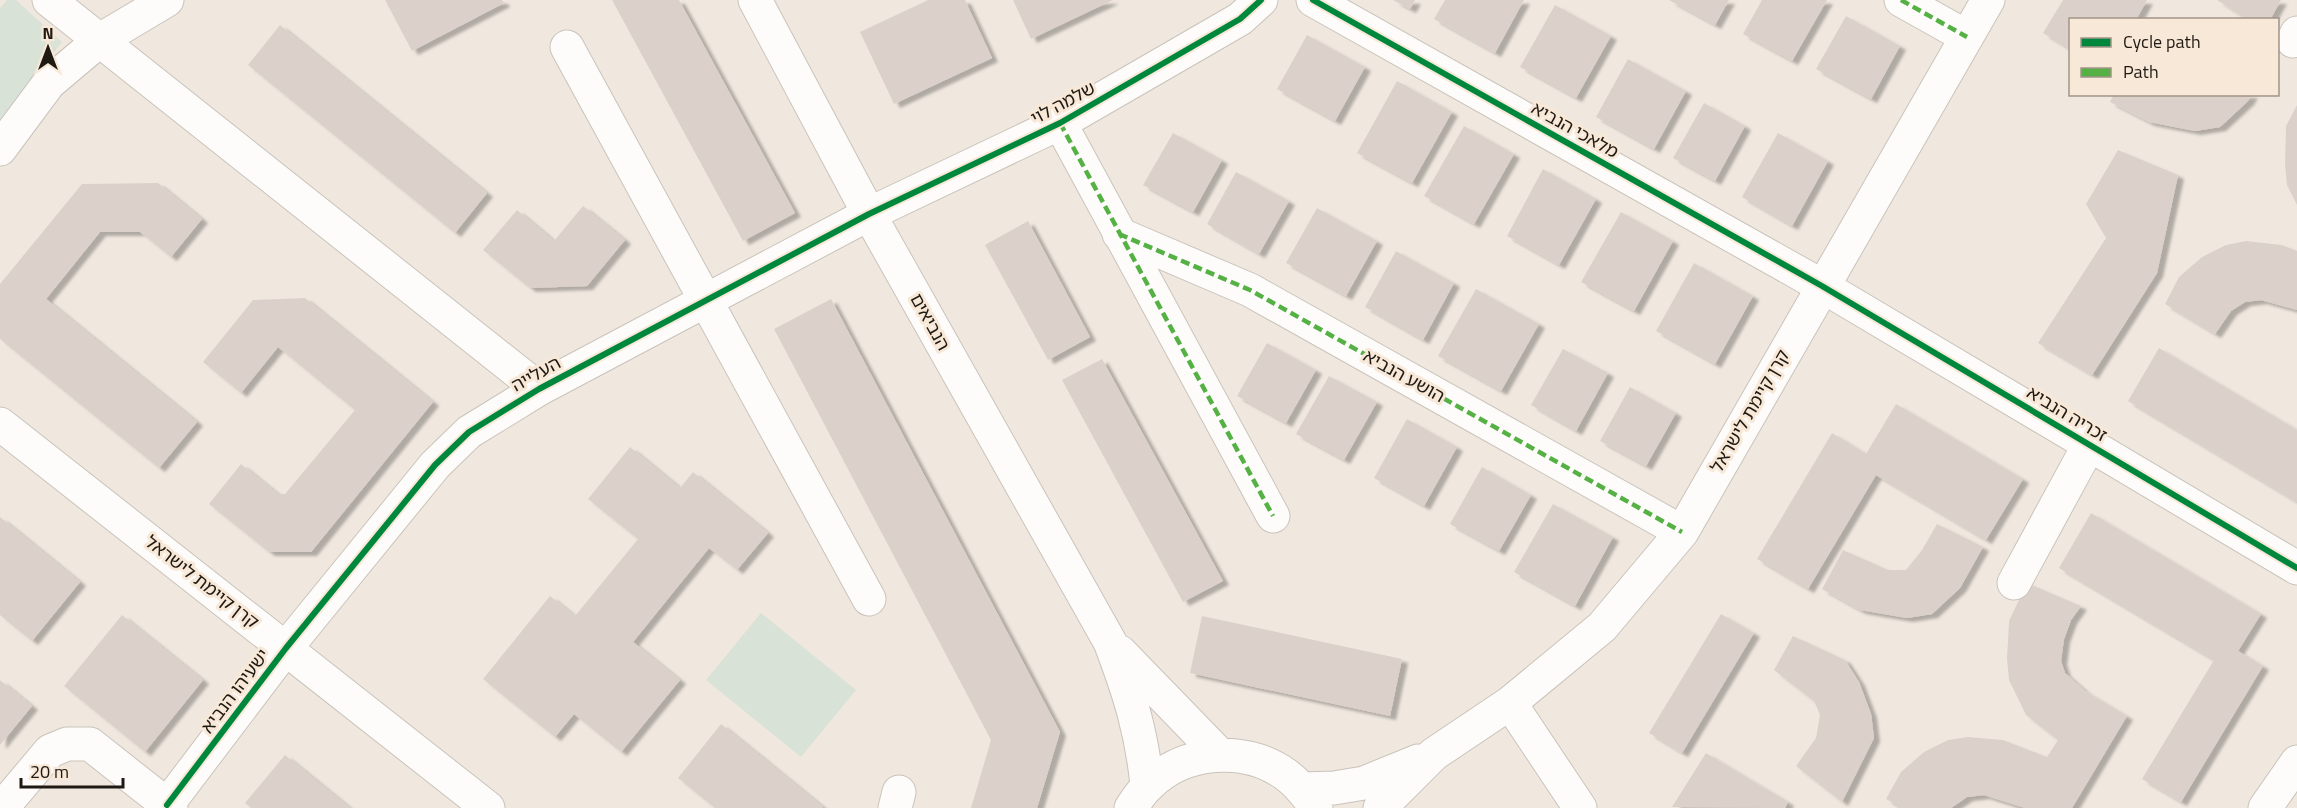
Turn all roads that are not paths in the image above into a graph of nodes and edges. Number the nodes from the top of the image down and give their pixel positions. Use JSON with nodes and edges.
{"nodes":[{"id":1,"x":49,"y":0,"type":"edge"},
{"id":2,"x":167,"y":0,"type":"edge"},
{"id":3,"x":755,"y":0,"type":"edge"},
{"id":4,"x":1261,"y":0,"type":"edge"},
{"id":5,"x":1313,"y":0,"type":"edge"},
{"id":6,"x":1901,"y":0,"type":"edge"},
{"id":7,"x":1988,"y":0,"type":"edge"},
{"id":8,"x":1967,"y":38,"type":"junction"},
{"id":9,"x":100,"y":40,"type":"junction"},
{"id":10,"x":567,"y":47,"type":"dead end"},
{"id":11,"x":1059,"y":123,"type":"junction"},
{"id":12,"x":0,"y":149,"type":"edge"},
{"id":13,"x":869,"y":214,"type":"junction"},
{"id":14,"x":1119,"y":234,"type":"junction"},
{"id":15,"x":1822,"y":286,"type":"junction"},
{"id":16,"x":706,"y":301,"type":"junction"},
{"id":17,"x":539,"y":389,"type":"junction"},
{"id":18,"x":0,"y":424,"type":"edge"},
{"id":19,"x":2089,"y":445,"type":"junction"},
{"id":20,"x":1273,"y":516,"type":"dead end"},
{"id":21,"x":1682,"y":532,"type":"junction"},
{"id":22,"x":2297,"y":568,"type":"edge"},
{"id":23,"x":2014,"y":583,"type":"dead end"},
{"id":24,"x":869,"y":599,"type":"dead end"},
{"id":25,"x":1110,"y":642,"type":"junction"},
{"id":26,"x":286,"y":648,"type":"junction"},
{"id":27,"x":1510,"y":703,"type":"junction"},
{"id":28,"x":1219,"y":754,"type":"junction"},
{"id":29,"x":1434,"y":754,"type":"junction"},
{"id":30,"x":2297,"y":762,"type":"edge"},
{"id":31,"x":1139,"y":797,"type":"edge"},
{"id":32,"x":1309,"y":798,"type":"edge"},
{"id":33,"x":169,"y":807,"type":"edge"},
{"id":34,"x":2,"y":808,"type":"edge"},
{"id":35,"x":488,"y":808,"type":"edge"},
{"id":36,"x":1380,"y":808,"type":"edge"},
{"id":37,"x":1580,"y":808,"type":"edge"},
{"id":38,"x":2265,"y":808,"type":"edge"}],
"edges":[{"from":1,"to":9,"type":"street"},
{"from":2,"to":9,"type":"street"},
{"from":3,"to":13,"type":"street","name":"הנביאים"},
{"from":4,"to":11,"type":"street","name":"שלמה לוי"},
{"from":5,"to":15,"type":"street","name":"מלאכי הנביא"},
{"from":6,"to":8,"type":"street"},
{"from":7,"to":8,"type":"street","name":"קרן קיימת לישראל"},
{"from":8,"to":15,"type":"street","name":"קרן קיימת לישראל"},
{"from":9,"to":12,"type":"street"},
{"from":9,"to":17,"type":"street"},
{"from":10,"to":16,"type":"street"},
{"from":11,"to":13,"type":"street","name":"שלמה לוי"},
{"from":11,"to":14,"type":"street"},
{"from":13,"to":16,"type":"street","name":"העלייה"},
{"from":13,"to":25,"type":"street","name":"הנביאים"},
{"from":14,"to":20,"type":"street"},
{"from":14,"to":21,"type":"street","name":"הושע הנביא"},
{"from":15,"to":19,"type":"street","name":"זכריה הנביא"},
{"from":15,"to":21,"type":"street","name":"קרן קיימת לישראל"},
{"from":16,"to":17,"type":"street","name":"העלייה"},
{"from":16,"to":24,"type":"street"},
{"from":17,"to":26,"type":"street","name":"העלייה"},
{"from":18,"to":26,"type":"street","name":"קרן קיימת לישראל"},
{"from":19,"to":22,"type":"street","name":"זכריה הנביא"},
{"from":19,"to":23,"type":"street"},
{"from":21,"to":27,"type":"street","name":"קרן קיימת לישראל"},
{"from":25,"to":28,"type":"street","name":"הנביאים"},
{"from":25,"to":31,"type":"street","name":"הנביאים"},
{"from":26,"to":33,"type":"street","name":"ישעיהו הנביא"},
{"from":26,"to":35,"type":"street","name":"קרן קיימת לישראל"},
{"from":27,"to":29,"type":"street","name":"קרן קיימת לישראל"},
{"from":27,"to":37,"type":"street"},
{"from":28,"to":31,"type":"street"},
{"from":28,"to":32,"type":"street"},
{"from":29,"to":32,"type":"street","name":"קרן קיימת לישראל"},
{"from":29,"to":36,"type":"street","name":"קרן קיימת לישראל"},
{"from":30,"to":38,"type":"street"},
{"from":33,"to":34,"type":"street","name":"ישעיהו הנביא"}]}
